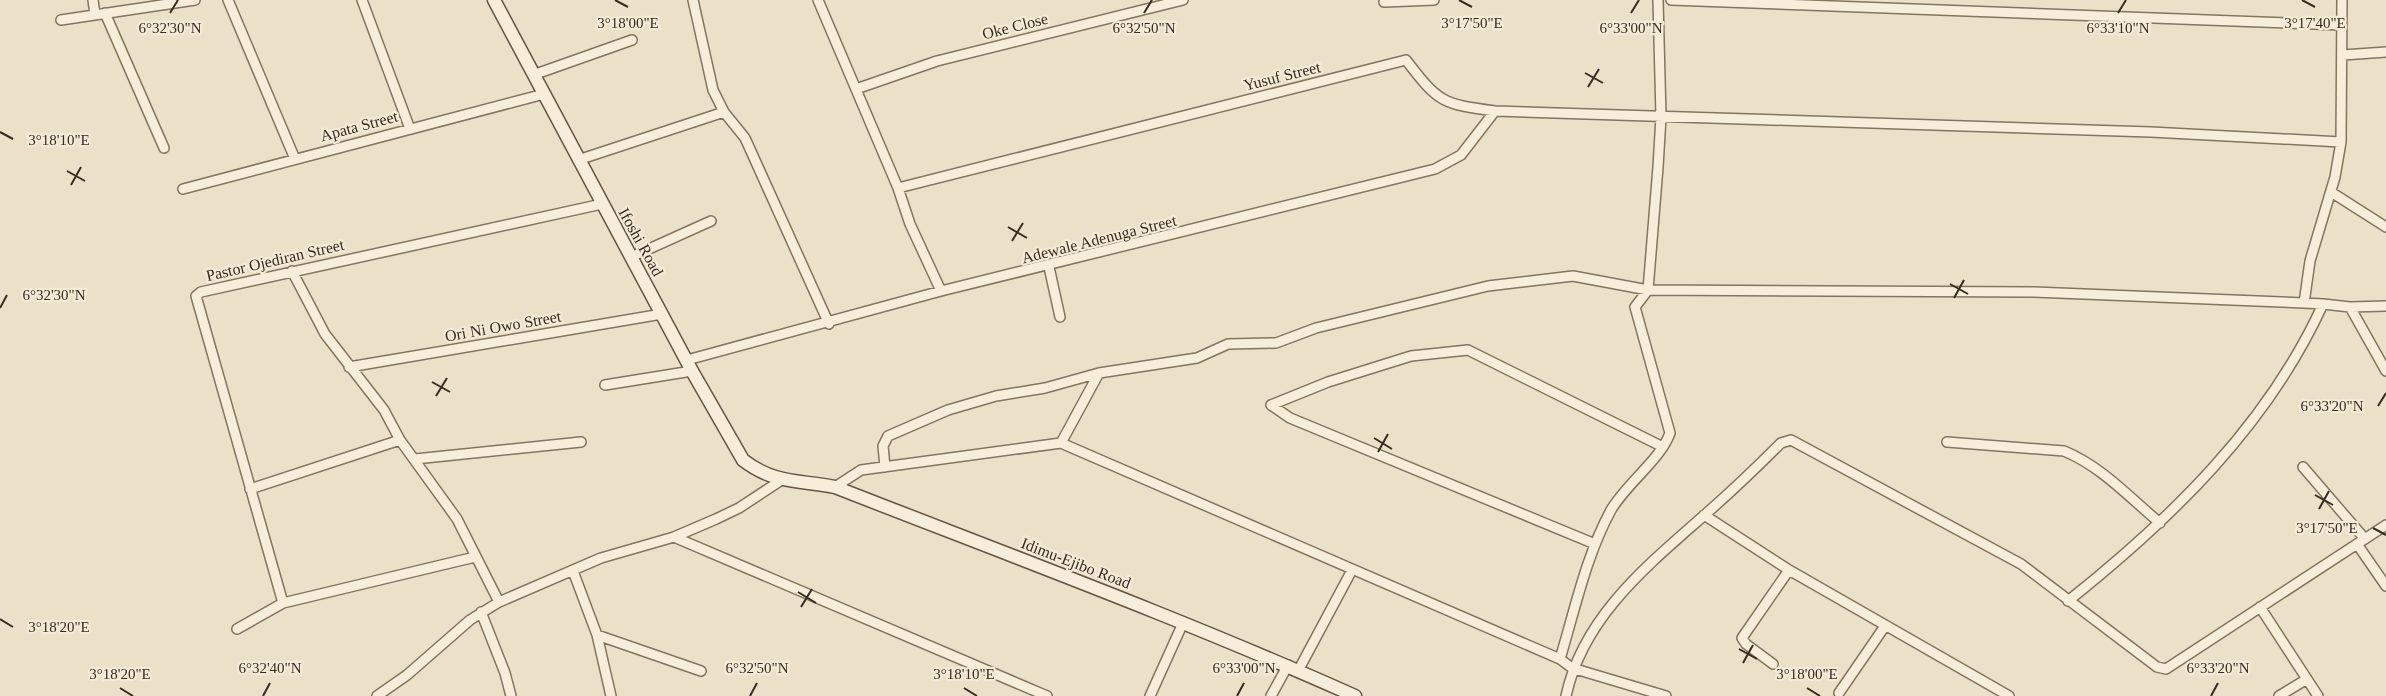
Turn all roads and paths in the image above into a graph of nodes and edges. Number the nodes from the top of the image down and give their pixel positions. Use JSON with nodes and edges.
{"nodes":[{"id":1,"x":93,"y":0,"type":"edge"},
{"id":2,"x":195,"y":0,"type":"edge"},
{"id":3,"x":228,"y":0,"type":"edge"},
{"id":4,"x":362,"y":0,"type":"edge"},
{"id":5,"x":494,"y":0,"type":"edge"},
{"id":6,"x":693,"y":0,"type":"edge"},
{"id":7,"x":818,"y":0,"type":"edge"},
{"id":8,"x":1183,"y":0,"type":"edge"},
{"id":9,"x":1434,"y":0,"type":"edge"},
{"id":10,"x":1658,"y":0,"type":"edge"},
{"id":11,"x":1671,"y":0,"type":"edge"},
{"id":12,"x":2342,"y":0,"type":"edge"},
{"id":13,"x":1384,"y":2,"type":"dead end"},
{"id":14,"x":100,"y":14,"type":"junction"},
{"id":15,"x":61,"y":20,"type":"dead end"},
{"id":16,"x":2341,"y":25,"type":"junction"},
{"id":17,"x":632,"y":40,"type":"dead end"},
{"id":18,"x":2386,"y":52,"type":"edge"},
{"id":19,"x":2343,"y":55,"type":"junction"},
{"id":20,"x":533,"y":75,"type":"junction"},
{"id":21,"x":856,"y":89,"type":"junction"},
{"id":22,"x":544,"y":94,"type":"junction"},
{"id":23,"x":1495,"y":111,"type":"junction"},
{"id":24,"x":724,"y":112,"type":"junction"},
{"id":25,"x":1661,"y":117,"type":"junction"},
{"id":26,"x":410,"y":129,"type":"junction"},
{"id":27,"x":2341,"y":142,"type":"junction"},
{"id":28,"x":164,"y":148,"type":"dead end"},
{"id":29,"x":295,"y":159,"type":"junction"},
{"id":30,"x":578,"y":160,"type":"junction"},
{"id":31,"x":898,"y":188,"type":"junction"},
{"id":32,"x":183,"y":189,"type":"dead end"},
{"id":33,"x":2331,"y":192,"type":"junction"},
{"id":34,"x":602,"y":204,"type":"junction"},
{"id":35,"x":711,"y":221,"type":"dead end"},
{"id":36,"x":2386,"y":227,"type":"edge"},
{"id":37,"x":631,"y":257,"type":"junction"},
{"id":38,"x":1049,"y":267,"type":"junction"},
{"id":39,"x":292,"y":271,"type":"junction"},
{"id":40,"x":1648,"y":290,"type":"junction"},
{"id":41,"x":941,"y":291,"type":"junction"},
{"id":42,"x":2304,"y":303,"type":"junction"},
{"id":43,"x":2323,"y":304,"type":"junction"},
{"id":44,"x":2386,"y":306,"type":"edge"},
{"id":45,"x":2350,"y":307,"type":"junction"},
{"id":46,"x":662,"y":314,"type":"junction"},
{"id":47,"x":1060,"y":317,"type":"dead end"},
{"id":48,"x":829,"y":324,"type":"junction"},
{"id":49,"x":690,"y":366,"type":"junction"},
{"id":50,"x":349,"y":367,"type":"junction"},
{"id":51,"x":2386,"y":371,"type":"edge"},
{"id":52,"x":1099,"y":373,"type":"junction"},
{"id":53,"x":605,"y":384,"type":"dead end"},
{"id":54,"x":400,"y":440,"type":"junction"},
{"id":55,"x":581,"y":442,"type":"dead end"},
{"id":56,"x":1947,"y":442,"type":"dead end"},
{"id":57,"x":1061,"y":443,"type":"junction"},
{"id":58,"x":1663,"y":447,"type":"junction"},
{"id":59,"x":415,"y":459,"type":"junction"},
{"id":60,"x":885,"y":467,"type":"junction"},
{"id":61,"x":2303,"y":467,"type":"dead end"},
{"id":62,"x":780,"y":481,"type":"junction"},
{"id":63,"x":835,"y":487,"type":"junction"},
{"id":64,"x":250,"y":489,"type":"junction"},
{"id":65,"x":1704,"y":516,"type":"junction"},
{"id":66,"x":2160,"y":523,"type":"junction"},
{"id":67,"x":2386,"y":525,"type":"edge"},
{"id":68,"x":674,"y":537,"type":"junction"},
{"id":69,"x":2361,"y":542,"type":"junction"},
{"id":70,"x":1595,"y":544,"type":"junction"},
{"id":71,"x":476,"y":557,"type":"junction"},
{"id":72,"x":1352,"y":570,"type":"junction"},
{"id":73,"x":1789,"y":570,"type":"junction"},
{"id":74,"x":573,"y":571,"type":"junction"},
{"id":75,"x":2386,"y":586,"type":"edge"},
{"id":76,"x":499,"y":602,"type":"junction"},
{"id":77,"x":2068,"y":602,"type":"junction"},
{"id":78,"x":283,"y":603,"type":"junction"},
{"id":79,"x":2260,"y":608,"type":"junction"},
{"id":80,"x":481,"y":612,"type":"junction"},
{"id":81,"x":1183,"y":623,"type":"junction"},
{"id":82,"x":1885,"y":626,"type":"junction"},
{"id":83,"x":237,"y":629,"type":"dead end"},
{"id":84,"x":597,"y":635,"type":"junction"},
{"id":85,"x":1560,"y":659,"type":"junction"},
{"id":86,"x":1773,"y":664,"type":"dead end"},
{"id":87,"x":1293,"y":668,"type":"junction"},
{"id":88,"x":1572,"y":668,"type":"junction"},
{"id":89,"x":701,"y":671,"type":"dead end"},
{"id":90,"x":2307,"y":679,"type":"junction"},
{"id":91,"x":1839,"y":693,"type":"dead end"},
{"id":92,"x":377,"y":696,"type":"edge"},
{"id":93,"x":511,"y":696,"type":"edge"},
{"id":94,"x":611,"y":696,"type":"edge"},
{"id":95,"x":1047,"y":696,"type":"edge"},
{"id":96,"x":1150,"y":696,"type":"edge"},
{"id":97,"x":1271,"y":696,"type":"edge"},
{"id":98,"x":1355,"y":696,"type":"edge"},
{"id":99,"x":1566,"y":696,"type":"edge"},
{"id":100,"x":1666,"y":696,"type":"edge"},
{"id":101,"x":2009,"y":696,"type":"edge"},
{"id":102,"x":2279,"y":696,"type":"edge"},
{"id":103,"x":2318,"y":696,"type":"edge"}],
"edges":[{"from":1,"to":14,"type":"street"},
{"from":2,"to":14,"type":"street"},
{"from":3,"to":29,"type":"street"},
{"from":4,"to":26,"type":"street"},
{"from":5,"to":20,"type":"main road","name":"Ifoshi Road"},
{"from":6,"to":24,"type":"street"},
{"from":7,"to":21,"type":"street"},
{"from":8,"to":21,"type":"street","name":"Oke Close"},
{"from":9,"to":13,"type":"street"},
{"from":10,"to":25,"type":"street"},
{"from":11,"to":16,"type":"street"},
{"from":12,"to":16,"type":"street"},
{"from":14,"to":15,"type":"street"},
{"from":14,"to":28,"type":"street"},
{"from":16,"to":19,"type":"street"},
{"from":17,"to":20,"type":"street"},
{"from":18,"to":19,"type":"street"},
{"from":19,"to":27,"type":"street"},
{"from":20,"to":22,"type":"main road","name":"Ifoshi Road"},
{"from":21,"to":31,"type":"street"},
{"from":22,"to":26,"type":"street","name":"Apata Street"},
{"from":22,"to":30,"type":"main road","name":"Ifoshi Road"},
{"from":23,"to":25,"type":"street","name":"Yusuf Street"},
{"from":23,"to":31,"type":"street","name":"Yusuf Street"},
{"from":23,"to":38,"type":"street","name":"Adewale Adenuga Street"},
{"from":24,"to":30,"type":"street"},
{"from":24,"to":48,"type":"street"},
{"from":25,"to":27,"type":"street","name":"Yusuf Street"},
{"from":25,"to":40,"type":"street"},
{"from":26,"to":29,"type":"street","name":"Apata Street"},
{"from":27,"to":33,"type":"street"},
{"from":29,"to":32,"type":"street","name":"Apata Street"},
{"from":30,"to":34,"type":"main road","name":"Ifoshi Road"},
{"from":31,"to":41,"type":"street"},
{"from":33,"to":36,"type":"street"},
{"from":33,"to":42,"type":"street"},
{"from":34,"to":37,"type":"main road","name":"Ifoshi Road"},
{"from":34,"to":39,"type":"street","name":"Pastor Ojediran Street"},
{"from":35,"to":37,"type":"street"},
{"from":37,"to":46,"type":"main road","name":"Ifoshi Road"},
{"from":38,"to":41,"type":"street","name":"Adewale Adenuga Street"},
{"from":38,"to":47,"type":"street"},
{"from":39,"to":50,"type":"street"},
{"from":39,"to":64,"type":"street","name":"Pastor Ojediran Street"},
{"from":40,"to":42,"type":"street"},
{"from":40,"to":52,"type":"street"},
{"from":40,"to":58,"type":"street"},
{"from":41,"to":48,"type":"street","name":"Adewale Adenuga Street"},
{"from":42,"to":43,"type":"street"},
{"from":43,"to":45,"type":"street"},
{"from":43,"to":66,"type":"street"},
{"from":44,"to":45,"type":"street"},
{"from":45,"to":51,"type":"street"},
{"from":46,"to":49,"type":"main road","name":"Ifoshi Road"},
{"from":46,"to":50,"type":"street","name":"Ori Ni Owo Street"},
{"from":48,"to":49,"type":"street","name":"Adewale Adenuga Street"},
{"from":49,"to":53,"type":"street","name":"Adewale Adenuga Street"},
{"from":49,"to":62,"type":"main road","name":"Ifoshi Road"},
{"from":50,"to":54,"type":"street"},
{"from":52,"to":57,"type":"street"},
{"from":52,"to":60,"type":"street"},
{"from":54,"to":59,"type":"street"},
{"from":54,"to":64,"type":"street"},
{"from":55,"to":59,"type":"street"},
{"from":56,"to":66,"type":"street"},
{"from":57,"to":60,"type":"street"},
{"from":57,"to":72,"type":"street"},
{"from":58,"to":70,"type":"street"},
{"from":58,"to":70,"type":"street"},
{"from":59,"to":71,"type":"street"},
{"from":60,"to":63,"type":"street"},
{"from":61,"to":69,"type":"street"},
{"from":62,"to":63,"type":"main road","name":"Idimu-Ejibo Road"},
{"from":62,"to":68,"type":"street"},
{"from":63,"to":81,"type":"main road","name":"Idimu-Ejibo Road"},
{"from":64,"to":78,"type":"street","name":"Pastor Ojediran Street"},
{"from":65,"to":73,"type":"street"},
{"from":65,"to":77,"type":"street"},
{"from":65,"to":88,"type":"street"},
{"from":66,"to":77,"type":"street"},
{"from":67,"to":69,"type":"street"},
{"from":68,"to":74,"type":"street"},
{"from":68,"to":95,"type":"street"},
{"from":69,"to":75,"type":"street"},
{"from":69,"to":79,"type":"street"},
{"from":70,"to":85,"type":"street"},
{"from":71,"to":76,"type":"street"},
{"from":71,"to":78,"type":"street"},
{"from":72,"to":85,"type":"street"},
{"from":72,"to":87,"type":"street"},
{"from":73,"to":82,"type":"street"},
{"from":73,"to":86,"type":"street"},
{"from":74,"to":76,"type":"street"},
{"from":74,"to":84,"type":"street"},
{"from":76,"to":80,"type":"street"},
{"from":77,"to":79,"type":"street"},
{"from":78,"to":83,"type":"street"},
{"from":79,"to":90,"type":"street"},
{"from":80,"to":92,"type":"street"},
{"from":80,"to":93,"type":"street"},
{"from":81,"to":87,"type":"main road","name":"Idimu-Ejibo Road"},
{"from":81,"to":96,"type":"street"},
{"from":82,"to":91,"type":"street"},
{"from":82,"to":101,"type":"street"},
{"from":84,"to":89,"type":"street"},
{"from":84,"to":94,"type":"street"},
{"from":85,"to":88,"type":"street"},
{"from":87,"to":97,"type":"street"},
{"from":87,"to":98,"type":"main road","name":"Idimu-Ejibo Road"},
{"from":88,"to":99,"type":"street"},
{"from":88,"to":100,"type":"street"},
{"from":90,"to":102,"type":"street"},
{"from":90,"to":103,"type":"street"}]}
